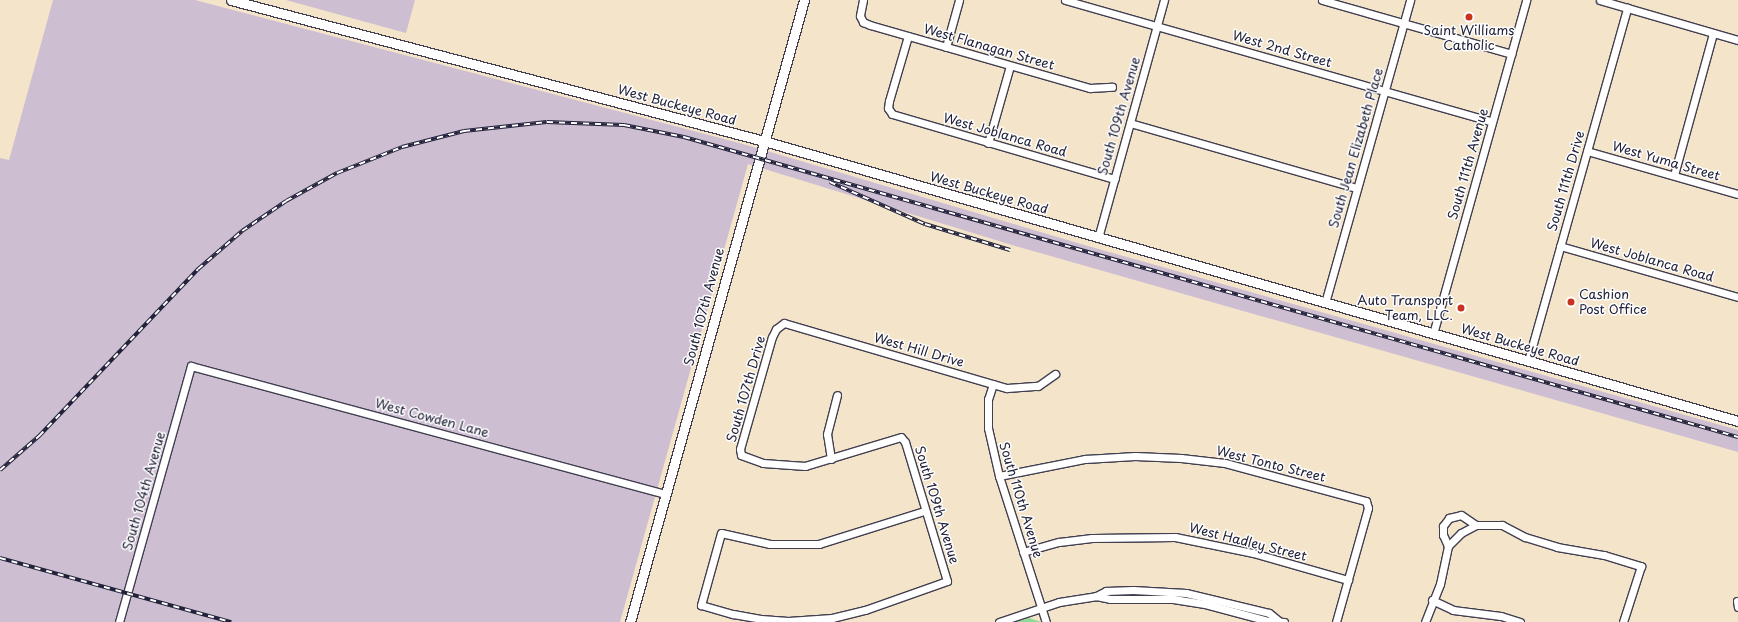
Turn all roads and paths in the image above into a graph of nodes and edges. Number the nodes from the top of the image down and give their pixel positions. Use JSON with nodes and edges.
{"nodes":[{"id":1,"x":231,"y":0,"type":"edge"},
{"id":2,"x":804,"y":0,"type":"edge"},
{"id":3,"x":863,"y":0,"type":"edge"},
{"id":4,"x":959,"y":0,"type":"edge"},
{"id":5,"x":1065,"y":0,"type":"edge"},
{"id":6,"x":1164,"y":0,"type":"edge"},
{"id":7,"x":1322,"y":0,"type":"edge"},
{"id":8,"x":1410,"y":0,"type":"edge"},
{"id":9,"x":1526,"y":0,"type":"edge"},
{"id":10,"x":1600,"y":0,"type":"edge"},
{"id":11,"x":1627,"y":8,"type":"junction"},
{"id":12,"x":1403,"y":23,"type":"junction"},
{"id":13,"x":1157,"y":26,"type":"junction"},
{"id":14,"x":1713,"y":33,"type":"junction"},
{"id":15,"x":908,"y":36,"type":"junction"},
{"id":16,"x":1738,"y":40,"type":"edge"},
{"id":17,"x":946,"y":47,"type":"junction"},
{"id":18,"x":1511,"y":54,"type":"junction"},
{"id":19,"x":1010,"y":66,"type":"junction"},
{"id":20,"x":1112,"y":87,"type":"dead end"},
{"id":21,"x":1384,"y":91,"type":"junction"},
{"id":22,"x":1492,"y":122,"type":"junction"},
{"id":23,"x":1130,"y":123,"type":"junction"},
{"id":24,"x":764,"y":141,"type":"junction"},
{"id":25,"x":988,"y":143,"type":"junction"},
{"id":26,"x":1587,"y":151,"type":"junction"},
{"id":27,"x":1674,"y":175,"type":"junction"},
{"id":28,"x":1115,"y":179,"type":"junction"},
{"id":29,"x":1357,"y":188,"type":"junction"},
{"id":30,"x":1738,"y":194,"type":"edge"},
{"id":31,"x":1098,"y":238,"type":"junction"},
{"id":32,"x":1560,"y":246,"type":"junction"},
{"id":33,"x":1738,"y":297,"type":"edge"},
{"id":34,"x":1325,"y":303,"type":"junction"},
{"id":35,"x":776,"y":329,"type":"joint"},
{"id":36,"x":1433,"y":334,"type":"junction"},
{"id":37,"x":1528,"y":361,"type":"junction"},
{"id":38,"x":191,"y":366,"type":"joint"},
{"id":39,"x":1055,"y":374,"type":"dead end"},
{"id":40,"x":992,"y":384,"type":"junction"},
{"id":41,"x":837,"y":395,"type":"dead end"},
{"id":42,"x":1738,"y":421,"type":"edge"},
{"id":43,"x":831,"y":459,"type":"junction"},
{"id":44,"x":999,"y":476,"type":"junction"},
{"id":45,"x":666,"y":494,"type":"junction"},
{"id":46,"x":924,"y":511,"type":"junction"},
{"id":47,"x":1476,"y":525,"type":"junction"},
{"id":48,"x":1448,"y":546,"type":"junction"},
{"id":49,"x":1023,"y":552,"type":"junction"},
{"id":50,"x":1348,"y":580,"type":"junction"},
{"id":51,"x":1432,"y":600,"type":"junction"},
{"id":52,"x":1043,"y":607,"type":"junction"},
{"id":53,"x":1282,"y":621,"type":"edge"},
{"id":54,"x":119,"y":622,"type":"edge"},
{"id":55,"x":630,"y":622,"type":"edge"},
{"id":56,"x":788,"y":622,"type":"edge"},
{"id":57,"x":999,"y":622,"type":"edge"},
{"id":58,"x":1046,"y":622,"type":"edge"},
{"id":59,"x":1336,"y":622,"type":"edge"},
{"id":60,"x":1425,"y":622,"type":"edge"},
{"id":61,"x":1520,"y":622,"type":"edge"},
{"id":62,"x":1623,"y":622,"type":"edge"}],
"edges":[{"from":1,"to":24,"type":"main road","name":"West Buckeye Road"},
{"from":2,"to":24,"type":"main road","name":"South 107th Avenue"},
{"from":3,"to":15,"type":"street","name":"West Flanagan Street"},
{"from":4,"to":17,"type":"street"},
{"from":5,"to":13,"type":"street","name":"West 2nd Street"},
{"from":6,"to":13,"type":"street","name":"South 109th Avenue"},
{"from":7,"to":12,"type":"street"},
{"from":8,"to":12,"type":"street","name":"South Jean Elizabeth Place"},
{"from":9,"to":18,"type":"street","name":"South 111th Avenue"},
{"from":10,"to":11,"type":"street"},
{"from":11,"to":14,"type":"street"},
{"from":11,"to":26,"type":"street","name":"South 111th Drive"},
{"from":12,"to":18,"type":"street"},
{"from":12,"to":21,"type":"street","name":"South Jean Elizabeth Place"},
{"from":13,"to":21,"type":"street","name":"West 2nd Street"},
{"from":13,"to":23,"type":"street","name":"South 109th Avenue"},
{"from":14,"to":16,"type":"street"},
{"from":14,"to":27,"type":"street"},
{"from":15,"to":17,"type":"street","name":"West Flanagan Street"},
{"from":15,"to":25,"type":"street","name":"West Joblanca Road"},
{"from":17,"to":19,"type":"street","name":"West Flanagan Street"},
{"from":18,"to":22,"type":"street","name":"South 111th Avenue"},
{"from":19,"to":20,"type":"street","name":"West Flanagan Street"},
{"from":19,"to":25,"type":"street"},
{"from":21,"to":22,"type":"street","name":"West 2nd Street"},
{"from":21,"to":29,"type":"street","name":"South Jean Elizabeth Place"},
{"from":22,"to":36,"type":"street","name":"South 111th Avenue"},
{"from":23,"to":28,"type":"street","name":"South 109th Avenue"},
{"from":23,"to":29,"type":"street"},
{"from":24,"to":31,"type":"main road","name":"West Buckeye Road"},
{"from":24,"to":45,"type":"main road","name":"South 107th Avenue"},
{"from":25,"to":28,"type":"street","name":"West Joblanca Road"},
{"from":26,"to":27,"type":"street","name":"West Yuma Street"},
{"from":26,"to":32,"type":"street","name":"South 111th Drive"},
{"from":27,"to":30,"type":"street","name":"West Yuma Street"},
{"from":28,"to":31,"type":"street","name":"South 109th Avenue"},
{"from":29,"to":34,"type":"street","name":"South Jean Elizabeth Place"},
{"from":31,"to":34,"type":"main road","name":"West Buckeye Road"},
{"from":32,"to":33,"type":"street","name":"West Joblanca Road"},
{"from":32,"to":37,"type":"street","name":"South 111th Drive"},
{"from":34,"to":36,"type":"main road","name":"West Buckeye Road"},
{"from":35,"to":40,"type":"street","name":"West Hill Drive"},
{"from":35,"to":43,"type":"street","name":"South 107th Drive"},
{"from":36,"to":37,"type":"main road","name":"West Buckeye Road"},
{"from":37,"to":42,"type":"main road","name":"West Buckeye Road"},
{"from":38,"to":45,"type":"street","name":"West Cowden Lane"},
{"from":38,"to":54,"type":"street","name":"South 104th Avenue"},
{"from":39,"to":40,"type":"street","name":"West Hill Drive"},
{"from":40,"to":44,"type":"street","name":"South 110th Avenue"},
{"from":41,"to":43,"type":"street"},
{"from":43,"to":46,"type":"street","name":"South 109th Avenue"},
{"from":44,"to":49,"type":"street","name":"South 110th Avenue"},
{"from":44,"to":50,"type":"street","name":"West Tonto Street"},
{"from":45,"to":55,"type":"main road","name":"South 107th Avenue"},
{"from":46,"to":56,"type":"street","name":"South 109th Avenue"},
{"from":46,"to":56,"type":"street"},
{"from":47,"to":48,"type":"street"},
{"from":47,"to":48,"type":"street"},
{"from":47,"to":62,"type":"street"},
{"from":48,"to":51,"type":"street"},
{"from":49,"to":50,"type":"street","name":"West Hadley Street"},
{"from":49,"to":52,"type":"street","name":"South 110th Avenue"},
{"from":50,"to":59,"type":"street"},
{"from":51,"to":60,"type":"street"},
{"from":51,"to":61,"type":"street"},
{"from":52,"to":53,"type":"street"},
{"from":52,"to":57,"type":"street"},
{"from":52,"to":58,"type":"street","name":"South 110th Avenue"}]}
